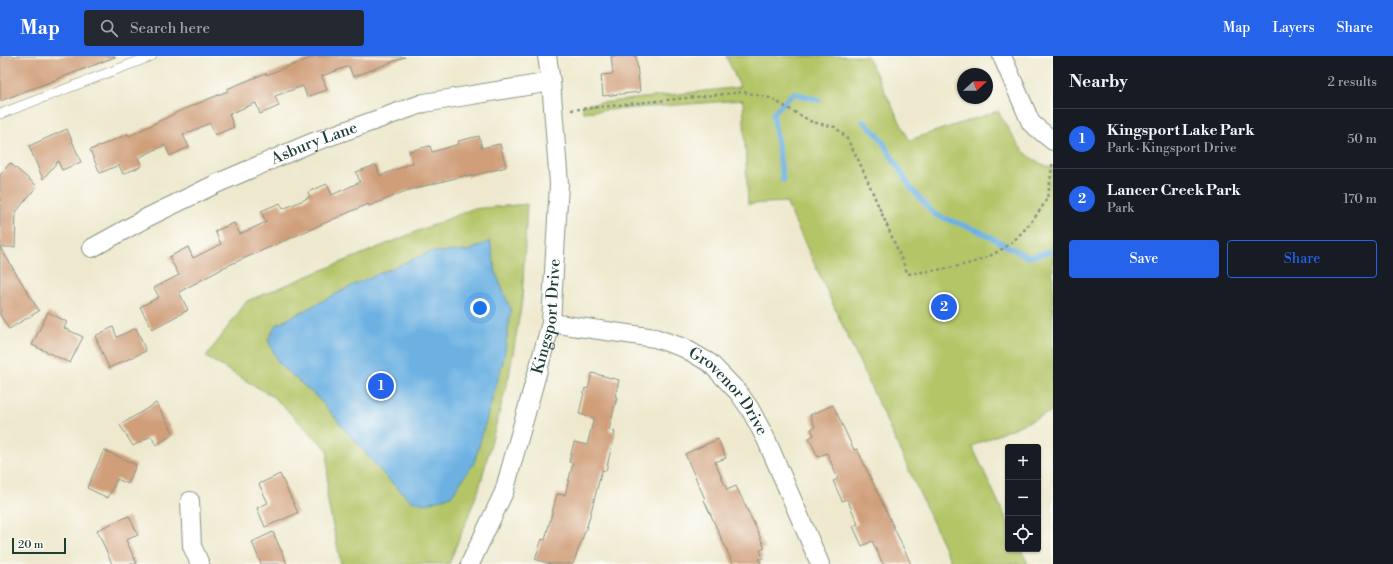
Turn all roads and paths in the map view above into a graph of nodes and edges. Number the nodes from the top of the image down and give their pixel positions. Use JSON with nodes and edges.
{"nodes":[{"id":1,"x":152,"y":56,"type":"edge"},
{"id":2,"x":547,"y":56,"type":"edge"},
{"id":3,"x":1002,"y":56,"type":"edge"},
{"id":4,"x":551,"y":82,"type":"junction"},
{"id":5,"x":566,"y":110,"type":"dead end"},
{"id":6,"x":0,"y":114,"type":"edge"},
{"id":7,"x":1053,"y":142,"type":"edge"},
{"id":8,"x":1053,"y":161,"type":"edge"},
{"id":9,"x":1048,"y":186,"type":"junction"},
{"id":10,"x":1053,"y":187,"type":"edge"},
{"id":11,"x":92,"y":248,"type":"dead end"},
{"id":12,"x":551,"y":323,"type":"junction"},
{"id":13,"x":190,"y":501,"type":"dead end"},
{"id":14,"x":200,"y":564,"type":"edge"},
{"id":15,"x":470,"y":564,"type":"edge"},
{"id":16,"x":820,"y":564,"type":"edge"}],
"edges":[{"from":1,"to":6,"type":"lane"},
{"from":2,"to":4,"type":"street","name":"Kingsport Drive"},
{"from":3,"to":7,"type":"street"},
{"from":4,"to":11,"type":"street","name":"Asbury Lane"},
{"from":4,"to":12,"type":"street","name":"Kingsport Drive"},
{"from":5,"to":9,"type":"path"},
{"from":8,"to":9,"type":"path"},
{"from":9,"to":10,"type":"path"},
{"from":12,"to":15,"type":"street","name":"Kingsport Drive"},
{"from":12,"to":16,"type":"street","name":"Grovenor Drive"},
{"from":13,"to":14,"type":"street"}]}
